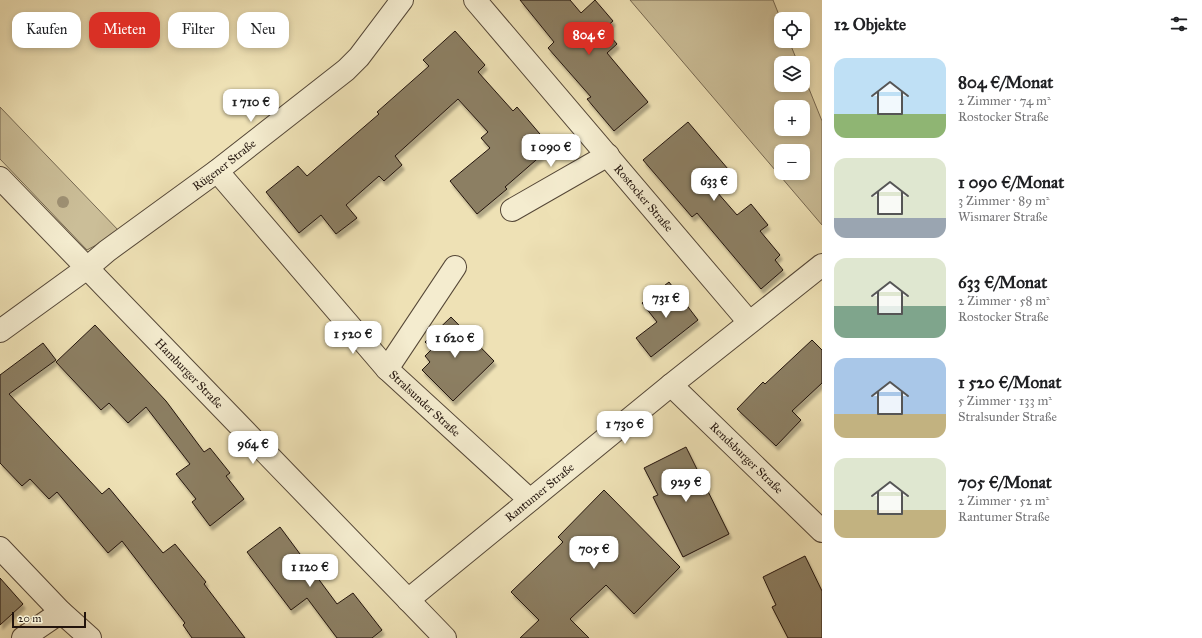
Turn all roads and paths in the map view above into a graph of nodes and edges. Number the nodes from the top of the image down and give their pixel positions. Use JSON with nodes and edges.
{"nodes":[{"id":1,"x":402,"y":0,"type":"edge"},
{"id":2,"x":475,"y":0,"type":"edge"},
{"id":3,"x":608,"y":155,"type":"junction"},
{"id":4,"x":217,"y":171,"type":"junction"},
{"id":5,"x":0,"y":178,"type":"edge"},
{"id":6,"x":512,"y":210,"type":"dead end"},
{"id":7,"x":822,"y":265,"type":"edge"},
{"id":8,"x":455,"y":267,"type":"dead end"},
{"id":9,"x":87,"y":268,"type":"junction"},
{"id":10,"x":750,"y":322,"type":"junction"},
{"id":11,"x":0,"y":331,"type":"edge"},
{"id":12,"x":387,"y":369,"type":"junction"},
{"id":13,"x":671,"y":385,"type":"junction"},
{"id":14,"x":530,"y":500,"type":"junction"},
{"id":15,"x":822,"y":531,"type":"edge"},
{"id":16,"x":0,"y":548,"type":"edge"},
{"id":17,"x":408,"y":600,"type":"junction"},
{"id":18,"x":61,"y":612,"type":"junction"},
{"id":19,"x":23,"y":638,"type":"edge"},
{"id":20,"x":90,"y":638,"type":"edge"},
{"id":21,"x":445,"y":638,"type":"edge"}],
"edges":[{"from":1,"to":4,"type":"street","name":"Rügener Straße"},
{"from":2,"to":3,"type":"street","name":"Rostocker Straße"},
{"from":3,"to":6,"type":"street"},
{"from":3,"to":10,"type":"street","name":"Rostocker Straße"},
{"from":4,"to":9,"type":"street","name":"Rügener Straße"},
{"from":4,"to":12,"type":"street","name":"Stralsunder Straße"},
{"from":5,"to":9,"type":"street","name":"Hamburger Straße"},
{"from":7,"to":10,"type":"street","name":"Rantumer Straße"},
{"from":8,"to":12,"type":"street"},
{"from":9,"to":11,"type":"street","name":"Rügener Straße"},
{"from":9,"to":17,"type":"street","name":"Hamburger Straße"},
{"from":10,"to":13,"type":"street","name":"Rantumer Straße"},
{"from":12,"to":14,"type":"street","name":"Stralsunder Straße"},
{"from":13,"to":14,"type":"street","name":"Rantumer Straße"},
{"from":13,"to":15,"type":"street","name":"Rendsburger Straße"},
{"from":14,"to":17,"type":"street","name":"Rantumer Straße"},
{"from":16,"to":18,"type":"street"},
{"from":17,"to":21,"type":"street","name":"Hamburger Straße"},
{"from":18,"to":19,"type":"street"},
{"from":18,"to":20,"type":"street"}]}
